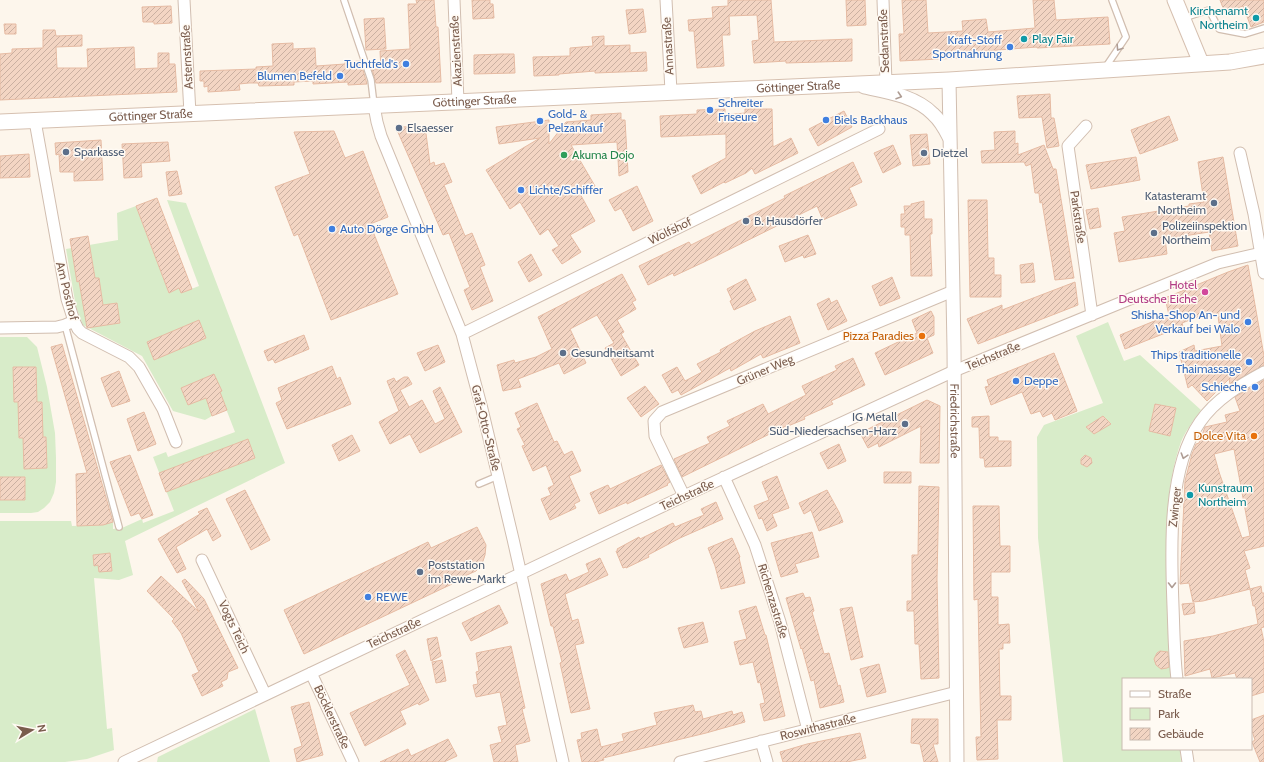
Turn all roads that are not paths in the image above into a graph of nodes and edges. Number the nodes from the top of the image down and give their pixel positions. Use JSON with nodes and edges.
{"nodes":[{"id":1,"x":184,"y":0,"type":"edge"},
{"id":2,"x":344,"y":0,"type":"edge"},
{"id":3,"x":454,"y":0,"type":"edge"},
{"id":4,"x":666,"y":0,"type":"edge"},
{"id":5,"x":883,"y":0,"type":"edge"},
{"id":6,"x":1112,"y":0,"type":"edge"},
{"id":7,"x":1176,"y":0,"type":"edge"},
{"id":8,"x":1182,"y":18,"type":"junction"},
{"id":9,"x":1264,"y":28,"type":"edge"},
{"id":10,"x":1264,"y":56,"type":"edge"},
{"id":11,"x":1201,"y":63,"type":"junction"},
{"id":12,"x":1104,"y":69,"type":"junction"},
{"id":13,"x":949,"y":80,"type":"junction"},
{"id":14,"x":886,"y":82,"type":"junction"},
{"id":15,"x":851,"y":84,"type":"junction"},
{"id":16,"x":670,"y":91,"type":"junction"},
{"id":17,"x":458,"y":102,"type":"junction"},
{"id":18,"x":374,"y":106,"type":"junction"},
{"id":19,"x":190,"y":114,"type":"junction"},
{"id":20,"x":35,"y":121,"type":"junction"},
{"id":21,"x":0,"y":122,"type":"edge"},
{"id":22,"x":1086,"y":126,"type":"dead end"},
{"id":23,"x":879,"y":129,"type":"dead end"},
{"id":24,"x":950,"y":137,"type":"junction"},
{"id":25,"x":1240,"y":153,"type":"dead end"},
{"id":26,"x":1261,"y":232,"type":"edge"},
{"id":27,"x":1261,"y":253,"type":"junction"},
{"id":28,"x":1264,"y":273,"type":"edge"},
{"id":29,"x":953,"y":291,"type":"junction"},
{"id":30,"x":1092,"y":315,"type":"junction"},
{"id":31,"x":69,"y":323,"type":"junction"},
{"id":32,"x":0,"y":328,"type":"edge"},
{"id":33,"x":462,"y":334,"type":"junction"},
{"id":34,"x":954,"y":372,"type":"junction"},
{"id":35,"x":1264,"y":372,"type":"edge"},
{"id":36,"x":176,"y":442,"type":"dead end"},
{"id":37,"x":498,"y":476,"type":"junction"},
{"id":38,"x":724,"y":478,"type":"junction"},
{"id":39,"x":479,"y":484,"type":"dead end"},
{"id":40,"x":684,"y":496,"type":"junction"},
{"id":41,"x":119,"y":527,"type":"dead end"},
{"id":42,"x":202,"y":560,"type":"dead end"},
{"id":43,"x":521,"y":574,"type":"junction"},
{"id":44,"x":311,"y":673,"type":"junction"},
{"id":45,"x":1177,"y":678,"type":"edge"},
{"id":46,"x":957,"y":692,"type":"junction"},
{"id":47,"x":265,"y":694,"type":"junction"},
{"id":48,"x":808,"y":730,"type":"junction"},
{"id":49,"x":761,"y":741,"type":"junction"},
{"id":50,"x":1186,"y":750,"type":"edge"},
{"id":51,"x":145,"y":757,"type":"edge"},
{"id":52,"x":124,"y":762,"type":"edge"},
{"id":53,"x":352,"y":762,"type":"edge"},
{"id":54,"x":563,"y":762,"type":"edge"},
{"id":55,"x":680,"y":762,"type":"edge"},
{"id":56,"x":767,"y":762,"type":"edge"},
{"id":57,"x":957,"y":762,"type":"edge"},
{"id":58,"x":1188,"y":762,"type":"edge"}],
"edges":[{"from":1,"to":19,"type":"street","name":"Asternstraße"},
{"from":2,"to":18,"type":"lane"},
{"from":3,"to":17,"type":"street","name":"Akazienstraße"},
{"from":4,"to":16,"type":"street","name":"Annastraße"},
{"from":5,"to":14,"type":"street","name":"Sedanstraße"},
{"from":6,"to":12,"type":"lane","one_way":true},
{"from":7,"to":8,"type":"main road"},
{"from":8,"to":9,"type":"lane"},
{"from":8,"to":11,"type":"main road"},
{"from":10,"to":11,"type":"main road","name":"Göttinger Straße"},
{"from":11,"to":12,"type":"main road","name":"Göttinger Straße"},
{"from":12,"to":13,"type":"main road","name":"Göttinger Straße"},
{"from":13,"to":14,"type":"main road","name":"Göttinger Straße"},
{"from":13,"to":24,"type":"street","name":"Friedrichstraße"},
{"from":14,"to":15,"type":"main road","name":"Göttinger Straße"},
{"from":15,"to":16,"type":"main road","name":"Göttinger Straße"},
{"from":15,"to":24,"type":"street","one_way":true},
{"from":16,"to":17,"type":"main road","name":"Göttinger Straße"},
{"from":17,"to":18,"type":"main road","name":"Göttinger Straße"},
{"from":18,"to":19,"type":"main road","name":"Göttinger Straße"},
{"from":18,"to":33,"type":"street","name":"Graf-Otto-Straße"},
{"from":19,"to":20,"type":"main road","name":"Göttinger Straße"},
{"from":20,"to":21,"type":"main road","name":"Göttinger Straße"},
{"from":20,"to":31,"type":"street","name":"Am Posthof"},
{"from":22,"to":30,"type":"street","name":"Parkstraße"},
{"from":23,"to":33,"type":"street","name":"Wolfshof"},
{"from":24,"to":29,"type":"street","name":"Friedrichstraße"},
{"from":25,"to":26,"type":"street"},
{"from":26,"to":27,"type":"street"},
{"from":27,"to":28,"type":"street"},
{"from":27,"to":30,"type":"street","name":"Teichstraße"},
{"from":29,"to":34,"type":"street","name":"Friedrichstraße"},
{"from":29,"to":40,"type":"street","name":"Grüner Weg"},
{"from":30,"to":34,"type":"street","name":"Teichstraße"},
{"from":31,"to":32,"type":"street"},
{"from":31,"to":36,"type":"street","name":"Am Posthof"},
{"from":31,"to":41,"type":"lane"},
{"from":33,"to":37,"type":"street","name":"Graf-Otto-Straße"},
{"from":34,"to":38,"type":"street","name":"Teichstraße"},
{"from":34,"to":46,"type":"street","name":"Friedrichstraße"},
{"from":35,"to":45,"type":"street","name":"Zwinger","one_way":true},
{"from":37,"to":39,"type":"lane"},
{"from":37,"to":43,"type":"street","name":"Graf-Otto-Straße"},
{"from":38,"to":40,"type":"street","name":"Teichstraße"},
{"from":38,"to":48,"type":"street","name":"Richenzastraße"},
{"from":40,"to":43,"type":"street","name":"Teichstraße"},
{"from":42,"to":47,"type":"street","name":"Vogts Teich"},
{"from":43,"to":44,"type":"street","name":"Teichstraße"},
{"from":43,"to":54,"type":"street","name":"Graf-Otto-Straße"},
{"from":44,"to":47,"type":"street","name":"Teichstraße"},
{"from":44,"to":53,"type":"street","name":"Böcklerstraße"},
{"from":46,"to":48,"type":"street","name":"Roswithastraße"},
{"from":46,"to":57,"type":"street","name":"Friedrichstraße"},
{"from":47,"to":51,"type":"street","name":"Teichstraße"},
{"from":48,"to":49,"type":"street","name":"Roswithastraße"},
{"from":49,"to":55,"type":"street","name":"Roswithastraße"},
{"from":49,"to":56,"type":"street"},
{"from":50,"to":58,"type":"street"},
{"from":51,"to":52,"type":"street","name":"Teichstraße"}]}
